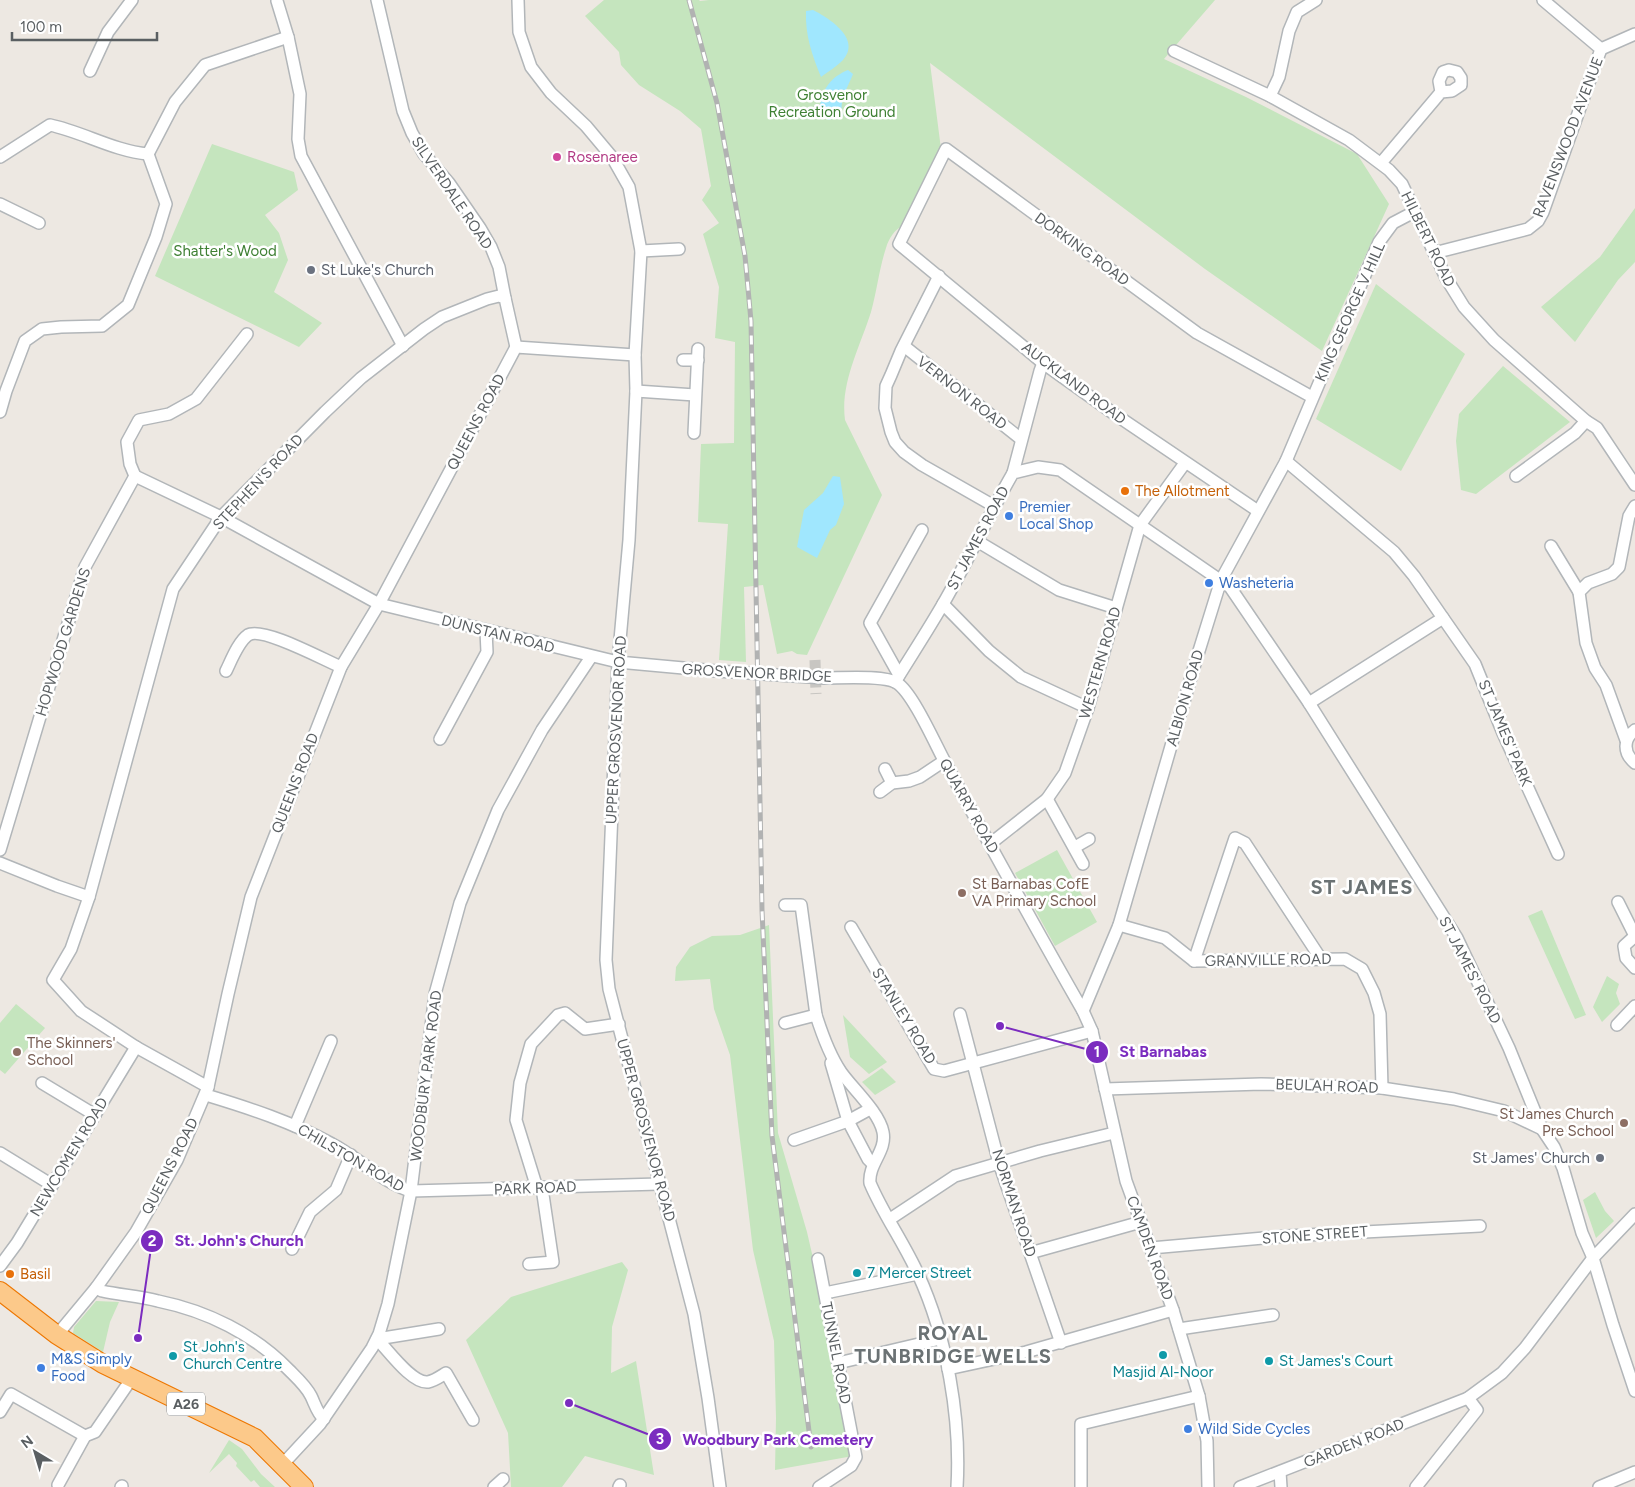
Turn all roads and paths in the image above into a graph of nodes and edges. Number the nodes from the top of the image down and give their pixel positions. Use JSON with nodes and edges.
{"nodes":[{"id":1,"x":132,"y":0,"type":"edge"},
{"id":2,"x":377,"y":0,"type":"edge"},
{"id":3,"x":518,"y":0,"type":"edge"},
{"id":4,"x":1316,"y":0,"type":"edge"},
{"id":5,"x":1543,"y":0,"type":"edge"},
{"id":6,"x":277,"y":1,"type":"edge"},
{"id":7,"x":1635,"y":34,"type":"edge"},
{"id":8,"x":288,"y":37,"type":"junction"},
{"id":9,"x":1601,"y":49,"type":"junction"},
{"id":10,"x":1174,"y":51,"type":"dead end"},
{"id":11,"x":90,"y":71,"type":"dead end"},
{"id":12,"x":1441,"y":92,"type":"dead end"},
{"id":13,"x":1270,"y":96,"type":"junction"},
{"id":14,"x":148,"y":154,"type":"junction"},
{"id":15,"x":0,"y":157,"type":"edge"},
{"id":16,"x":1381,"y":163,"type":"junction"},
{"id":17,"x":0,"y":204,"type":"edge"},
{"id":18,"x":1414,"y":212,"type":"junction"},
{"id":19,"x":39,"y":223,"type":"dead end"},
{"id":20,"x":899,"y":244,"type":"joint"},
{"id":21,"x":679,"y":249,"type":"dead end"},
{"id":22,"x":642,"y":251,"type":"junction"},
{"id":23,"x":1434,"y":253,"type":"junction"},
{"id":24,"x":939,"y":276,"type":"junction"},
{"id":25,"x":506,"y":298,"type":"junction"},
{"id":26,"x":247,"y":334,"type":"dead end"},
{"id":27,"x":403,"y":346,"type":"junction"},
{"id":28,"x":904,"y":346,"type":"junction"},
{"id":29,"x":516,"y":347,"type":"junction"},
{"id":30,"x":635,"y":355,"type":"junction"},
{"id":31,"x":684,"y":360,"type":"dead end"},
{"id":32,"x":1043,"y":363,"type":"junction"},
{"id":33,"x":636,"y":391,"type":"junction"},
{"id":34,"x":696,"y":395,"type":"junction"},
{"id":35,"x":1312,"y":397,"type":"junction"},
{"id":36,"x":0,"y":412,"type":"edge"},
{"id":37,"x":1586,"y":421,"type":"junction"},
{"id":38,"x":694,"y":433,"type":"dead end"},
{"id":39,"x":1021,"y":439,"type":"junction"},
{"id":40,"x":1286,"y":461,"type":"junction"},
{"id":41,"x":1185,"y":463,"type":"junction"},
{"id":42,"x":1014,"y":473,"type":"junction"},
{"id":43,"x":135,"y":476,"type":"junction"},
{"id":44,"x":1516,"y":476,"type":"dead end"},
{"id":45,"x":1635,"y":484,"type":"edge"},
{"id":46,"x":994,"y":506,"type":"junction"},
{"id":47,"x":1635,"y":506,"type":"edge"},
{"id":48,"x":1258,"y":511,"type":"junction"},
{"id":49,"x":220,"y":517,"type":"junction"},
{"id":50,"x":1140,"y":525,"type":"junction"},
{"id":51,"x":922,"y":530,"type":"dead end"},
{"id":52,"x":978,"y":541,"type":"junction"},
{"id":53,"x":1551,"y":546,"type":"dead end"},
{"id":54,"x":1221,"y":580,"type":"junction"},
{"id":55,"x":1579,"y":592,"type":"junction"},
{"id":56,"x":379,"y":604,"type":"junction"},
{"id":57,"x":943,"y":604,"type":"junction"},
{"id":58,"x":1116,"y":608,"type":"junction"},
{"id":59,"x":1443,"y":618,"type":"junction"},
{"id":60,"x":486,"y":631,"type":"junction"},
{"id":61,"x":591,"y":657,"type":"junction"},
{"id":62,"x":618,"y":662,"type":"junction"},
{"id":63,"x":341,"y":668,"type":"junction"},
{"id":64,"x":226,"y":672,"type":"dead end"},
{"id":65,"x":897,"y":678,"type":"junction"},
{"id":66,"x":1308,"y":703,"type":"junction"},
{"id":67,"x":1088,"y":708,"type":"junction"},
{"id":68,"x":1635,"y":730,"type":"edge"},
{"id":69,"x":440,"y":739,"type":"dead end"},
{"id":70,"x":1626,"y":740,"type":"junction"},
{"id":71,"x":944,"y":761,"type":"junction"},
{"id":72,"x":1635,"y":763,"type":"edge"},
{"id":73,"x":885,"y":769,"type":"dead end"},
{"id":74,"x":892,"y":783,"type":"junction"},
{"id":75,"x":880,"y":792,"type":"dead end"},
{"id":76,"x":1047,"y":799,"type":"junction"},
{"id":77,"x":1089,"y":839,"type":"dead end"},
{"id":78,"x":990,"y":844,"type":"junction"},
{"id":79,"x":1075,"y":847,"type":"junction"},
{"id":80,"x":0,"y":850,"type":"edge"},
{"id":81,"x":1558,"y":854,"type":"dead end"},
{"id":82,"x":0,"y":863,"type":"edge"},
{"id":83,"x":1083,"y":864,"type":"dead end"},
{"id":84,"x":89,"y":897,"type":"junction"},
{"id":85,"x":1618,"y":902,"type":"dead end"},
{"id":86,"x":785,"y":904,"type":"dead end"},
{"id":87,"x":1119,"y":925,"type":"junction"},
{"id":88,"x":851,"y":927,"type":"dead end"},
{"id":89,"x":1635,"y":936,"type":"edge"},
{"id":90,"x":1321,"y":959,"type":"junction"},
{"id":91,"x":1194,"y":961,"type":"junction"},
{"id":92,"x":1635,"y":968,"type":"edge"},
{"id":93,"x":1635,"y":1006,"type":"edge"},
{"id":94,"x":1083,"y":1011,"type":"junction"},
{"id":95,"x":960,"y":1014,"type":"dead end"},
{"id":96,"x":816,"y":1015,"type":"junction"},
{"id":97,"x":785,"y":1023,"type":"dead end"},
{"id":98,"x":618,"y":1024,"type":"junction"},
{"id":99,"x":1617,"y":1026,"type":"dead end"},
{"id":100,"x":821,"y":1029,"type":"junction"},
{"id":101,"x":1092,"y":1031,"type":"junction"},
{"id":102,"x":331,"y":1041,"type":"dead end"},
{"id":103,"x":136,"y":1047,"type":"junction"},
{"id":104,"x":973,"y":1062,"type":"junction"},
{"id":105,"x":42,"y":1083,"type":"dead end"},
{"id":106,"x":1382,"y":1088,"type":"junction"},
{"id":107,"x":1105,"y":1089,"type":"junction"},
{"id":108,"x":207,"y":1091,"type":"junction"},
{"id":109,"x":870,"y":1109,"type":"junction"},
{"id":110,"x":95,"y":1115,"type":"junction"},
{"id":111,"x":848,"y":1120,"type":"junction"},
{"id":112,"x":295,"y":1126,"type":"junction"},
{"id":113,"x":1542,"y":1129,"type":"junction"},
{"id":114,"x":1114,"y":1133,"type":"junction"},
{"id":115,"x":794,"y":1140,"type":"dead end"},
{"id":116,"x":0,"y":1153,"type":"edge"},
{"id":117,"x":351,"y":1155,"type":"junction"},
{"id":118,"x":999,"y":1163,"type":"junction"},
{"id":119,"x":873,"y":1164,"type":"junction"},
{"id":120,"x":659,"y":1184,"type":"junction"},
{"id":121,"x":52,"y":1185,"type":"junction"},
{"id":122,"x":539,"y":1188,"type":"junction"},
{"id":123,"x":411,"y":1191,"type":"junction"},
{"id":124,"x":1634,"y":1214,"type":"edge"},
{"id":125,"x":890,"y":1220,"type":"junction"},
{"id":126,"x":1141,"y":1222,"type":"junction"},
{"id":127,"x":1480,"y":1226,"type":"dead end"},
{"id":128,"x":1151,"y":1248,"type":"junction"},
{"id":129,"x":292,"y":1249,"type":"dead end"},
{"id":130,"x":1030,"y":1253,"type":"junction"},
{"id":131,"x":1594,"y":1258,"type":"junction"},
{"id":132,"x":818,"y":1259,"type":"dead end"},
{"id":133,"x":530,"y":1264,"type":"dead end"},
{"id":134,"x":0,"y":1266,"type":"edge"},
{"id":135,"x":918,"y":1274,"type":"junction"},
{"id":136,"x":96,"y":1288,"type":"junction"},
{"id":137,"x":0,"y":1291,"type":"edge"},
{"id":138,"x":825,"y":1293,"type":"junction"},
{"id":139,"x":1173,"y":1310,"type":"junction"},
{"id":140,"x":1273,"y":1315,"type":"dead end"},
{"id":141,"x":439,"y":1329,"type":"dead end"},
{"id":142,"x":1180,"y":1329,"type":"junction"},
{"id":143,"x":57,"y":1335,"type":"junction"},
{"id":144,"x":378,"y":1339,"type":"junction"},
{"id":145,"x":940,"y":1339,"type":"junction"},
{"id":146,"x":1061,"y":1343,"type":"junction"},
{"id":147,"x":838,"y":1363,"type":"junction"},
{"id":148,"x":948,"y":1369,"type":"junction"},
{"id":149,"x":132,"y":1378,"type":"junction"},
{"id":150,"x":1635,"y":1391,"type":"edge"},
{"id":151,"x":1198,"y":1396,"type":"junction"},
{"id":152,"x":1468,"y":1398,"type":"junction"},
{"id":153,"x":0,"y":1412,"type":"edge"},
{"id":154,"x":324,"y":1419,"type":"junction"},
{"id":155,"x":473,"y":1420,"type":"dead end"},
{"id":156,"x":85,"y":1436,"type":"junction"},
{"id":157,"x":282,"y":1465,"type":"junction"},
{"id":158,"x":1280,"y":1472,"type":"junction"},
{"id":159,"x":1635,"y":1472,"type":"edge"},
{"id":160,"x":58,"y":1485,"type":"dead end"},
{"id":161,"x":304,"y":1487,"type":"edge"},
{"id":162,"x":720,"y":1487,"type":"edge"},
{"id":163,"x":819,"y":1487,"type":"edge"},
{"id":164,"x":957,"y":1487,"type":"edge"},
{"id":165,"x":1081,"y":1487,"type":"edge"},
{"id":166,"x":1208,"y":1487,"type":"edge"},
{"id":167,"x":1240,"y":1487,"type":"edge"},
{"id":168,"x":1280,"y":1487,"type":"edge"},
{"id":169,"x":1416,"y":1487,"type":"edge"},
{"id":170,"x":1598,"y":1487,"type":"edge"}],
"edges":[{"from":1,"to":11,"type":"street"},
{"from":2,"to":25,"type":"street","name":"SILVERDALE ROAD"},
{"from":3,"to":22,"type":"street","name":"UPPER GROSVENOR ROAD"},
{"from":4,"to":13,"type":"street"},
{"from":5,"to":9,"type":"street","name":"RAVENSWOOD AVENUE"},
{"from":6,"to":8,"type":"street"},
{"from":7,"to":9,"type":"street"},
{"from":8,"to":14,"type":"street"},
{"from":8,"to":27,"type":"street"},
{"from":9,"to":23,"type":"street","name":"RAVENSWOOD AVENUE"},
{"from":10,"to":13,"type":"street","name":"HILBERT ROAD"},
{"from":12,"to":16,"type":"street"},
{"from":13,"to":16,"type":"street","name":"HILBERT ROAD"},
{"from":14,"to":15,"type":"street"},
{"from":14,"to":36,"type":"street"},
{"from":16,"to":18,"type":"street","name":"HILBERT ROAD"},
{"from":17,"to":19,"type":"street"},
{"from":18,"to":23,"type":"street","name":"HILBERT ROAD"},
{"from":18,"to":35,"type":"street","name":"KING GEORGE V HILL"},
{"from":20,"to":24,"type":"street","name":"AUCKLAND ROAD"},
{"from":20,"to":35,"type":"street","name":"DORKING ROAD"},
{"from":21,"to":22,"type":"street"},
{"from":22,"to":30,"type":"street","name":"UPPER GROSVENOR ROAD"},
{"from":23,"to":37,"type":"street","name":"HILBERT ROAD"},
{"from":24,"to":28,"type":"street"},
{"from":24,"to":32,"type":"street","name":"AUCKLAND ROAD"},
{"from":25,"to":27,"type":"street","name":"STEPHEN'S ROAD"},
{"from":25,"to":29,"type":"street"},
{"from":26,"to":43,"type":"street"},
{"from":27,"to":49,"type":"street","name":"STEPHEN'S ROAD"},
{"from":28,"to":39,"type":"street","name":"VERNON ROAD"},
{"from":28,"to":46,"type":"street"},
{"from":29,"to":30,"type":"street"},
{"from":29,"to":56,"type":"street","name":"QUEENS ROAD"},
{"from":30,"to":33,"type":"street","name":"UPPER GROSVENOR ROAD"},
{"from":31,"to":34,"type":"street"},
{"from":32,"to":39,"type":"street"},
{"from":32,"to":41,"type":"street","name":"AUCKLAND ROAD"},
{"from":33,"to":34,"type":"street"},
{"from":33,"to":62,"type":"street","name":"UPPER GROSVENOR ROAD"},
{"from":34,"to":38,"type":"street"},
{"from":35,"to":40,"type":"street","name":"ALBION ROAD"},
{"from":37,"to":44,"type":"street"},
{"from":37,"to":45,"type":"street","name":"HILBERT ROAD"},
{"from":39,"to":42,"type":"street"},
{"from":40,"to":48,"type":"street","name":"ALBION ROAD"},
{"from":40,"to":59,"type":"street","name":"ST JAMES' PARK"},
{"from":41,"to":48,"type":"street","name":"AUCKLAND ROAD"},
{"from":41,"to":50,"type":"street","name":"WESTERN ROAD"},
{"from":42,"to":46,"type":"street","name":"ST JAMES ROAD"},
{"from":42,"to":50,"type":"street","name":"ST JAMES ROAD"},
{"from":43,"to":49,"type":"street"},
{"from":43,"to":80,"type":"street","name":"HOPWOOD GARDENS"},
{"from":46,"to":52,"type":"street","name":"ST JAMES ROAD"},
{"from":47,"to":55,"type":"street"},
{"from":48,"to":54,"type":"street","name":"ALBION ROAD"},
{"from":49,"to":56,"type":"street","name":"DUNSTAN ROAD"},
{"from":49,"to":84,"type":"street","name":"STEPHEN'S ROAD"},
{"from":50,"to":54,"type":"street","name":"ST JAMES ROAD"},
{"from":50,"to":58,"type":"street","name":"WESTERN ROAD"},
{"from":51,"to":65,"type":"street","name":"QUARRY ROAD"},
{"from":52,"to":57,"type":"street","name":"ST JAMES ROAD"},
{"from":52,"to":58,"type":"street"},
{"from":53,"to":55,"type":"street"},
{"from":54,"to":66,"type":"street","name":"ST JAMES' ROAD"},
{"from":54,"to":87,"type":"street","name":"ALBION ROAD"},
{"from":55,"to":70,"type":"street"},
{"from":56,"to":60,"type":"street","name":"DUNSTAN ROAD"},
{"from":56,"to":63,"type":"street","name":"QUEENS ROAD"},
{"from":57,"to":65,"type":"street","name":"ST JAMES ROAD"},
{"from":57,"to":67,"type":"street"},
{"from":58,"to":67,"type":"street","name":"WESTERN ROAD"},
{"from":59,"to":66,"type":"street"},
{"from":59,"to":81,"type":"street","name":"ST JAMES' PARK"},
{"from":60,"to":61,"type":"street","name":"DUNSTAN ROAD"},
{"from":60,"to":69,"type":"street"},
{"from":61,"to":62,"type":"street","name":"DUNSTAN ROAD"},
{"from":61,"to":123,"type":"street","name":"WOODBURY PARK ROAD"},
{"from":62,"to":65,"type":"street","name":"GROSVENOR BRIDGE","bridge":true},
{"from":62,"to":98,"type":"street","name":"UPPER GROSVENOR ROAD"},
{"from":63,"to":64,"type":"street"},
{"from":63,"to":108,"type":"street","name":"QUEENS ROAD"},
{"from":65,"to":71,"type":"street","name":"QUARRY ROAD"},
{"from":66,"to":113,"type":"street","name":"ST JAMES' ROAD"},
{"from":67,"to":76,"type":"street","name":"WESTERN ROAD"},
{"from":68,"to":70,"type":"street"},
{"from":70,"to":72,"type":"street"},
{"from":71,"to":74,"type":"street"},
{"from":71,"to":78,"type":"street","name":"QUARRY ROAD"},
{"from":73,"to":74,"type":"street"},
{"from":74,"to":75,"type":"street"},
{"from":76,"to":78,"type":"street","name":"WESTERN ROAD"},
{"from":76,"to":79,"type":"street"},
{"from":77,"to":79,"type":"street"},
{"from":78,"to":94,"type":"street","name":"QUARRY ROAD"},
{"from":79,"to":83,"type":"street"},
{"from":82,"to":84,"type":"street"},
{"from":84,"to":103,"type":"street","name":"STEPHEN'S ROAD"},
{"from":85,"to":89,"type":"street"},
{"from":86,"to":96,"type":"street"},
{"from":87,"to":91,"type":"street","name":"GRANVILLE ROAD"},
{"from":87,"to":94,"type":"street","name":"ALBION ROAD"},
{"from":88,"to":104,"type":"street","name":"STANLEY ROAD"},
{"from":89,"to":92,"type":"street"},
{"from":90,"to":91,"type":"street","name":"GRANVILLE ROAD"},
{"from":90,"to":91,"type":"street"},
{"from":90,"to":106,"type":"street","name":"GRANVILLE ROAD"},
{"from":93,"to":99,"type":"street"},
{"from":94,"to":101,"type":"street","name":"CAMDEN ROAD"},
{"from":95,"to":104,"type":"street","name":"NORMAN ROAD"},
{"from":96,"to":97,"type":"street"},
{"from":96,"to":100,"type":"street"},
{"from":98,"to":120,"type":"street","name":"UPPER GROSVENOR ROAD"},
{"from":98,"to":122,"type":"street"},
{"from":100,"to":109,"type":"street"},
{"from":100,"to":111,"type":"street"},
{"from":101,"to":104,"type":"street","name":"STANLEY ROAD"},
{"from":101,"to":107,"type":"street","name":"CAMDEN ROAD"},
{"from":102,"to":112,"type":"street"},
{"from":103,"to":108,"type":"street","name":"CHILSTON ROAD"},
{"from":103,"to":110,"type":"street","name":"NEWCOMEN ROAD"},
{"from":104,"to":118,"type":"street","name":"NORMAN ROAD"},
{"from":105,"to":110,"type":"street"},
{"from":106,"to":107,"type":"street","name":"BEULAH ROAD"},
{"from":106,"to":113,"type":"street","name":"BEULAH ROAD"},
{"from":107,"to":114,"type":"street","name":"CAMDEN ROAD"},
{"from":108,"to":112,"type":"street","name":"CHILSTON ROAD"},
{"from":108,"to":136,"type":"street","name":"QUEENS ROAD"},
{"from":109,"to":111,"type":"street"},
{"from":109,"to":119,"type":"street"},
{"from":110,"to":121,"type":"street","name":"NEWCOMEN ROAD"},
{"from":111,"to":115,"type":"street"},
{"from":111,"to":119,"type":"street"},
{"from":112,"to":117,"type":"street","name":"CHILSTON ROAD"},
{"from":113,"to":131,"type":"street","name":"ST JAMES' ROAD"},
{"from":114,"to":118,"type":"street"},
{"from":114,"to":126,"type":"street","name":"CAMDEN ROAD"},
{"from":116,"to":121,"type":"street"},
{"from":117,"to":123,"type":"street","name":"CHILSTON ROAD"},
{"from":117,"to":129,"type":"street"},
{"from":118,"to":125,"type":"street"},
{"from":118,"to":130,"type":"street","name":"NORMAN ROAD"},
{"from":119,"to":125,"type":"street"},
{"from":120,"to":122,"type":"street","name":"PARK ROAD"},
{"from":120,"to":162,"type":"street","name":"UPPER GROSVENOR ROAD"},
{"from":121,"to":134,"type":"street","name":"NEWCOMEN ROAD"},
{"from":122,"to":123,"type":"street","name":"PARK ROAD"},
{"from":122,"to":133,"type":"street"},
{"from":123,"to":144,"type":"street","name":"WOODBURY PARK ROAD"},
{"from":124,"to":131,"type":"street","name":"GARDEN ROAD"},
{"from":125,"to":135,"type":"street"},
{"from":126,"to":128,"type":"street","name":"CAMDEN ROAD"},
{"from":126,"to":130,"type":"street"},
{"from":127,"to":128,"type":"street","name":"STONE STREET"},
{"from":128,"to":139,"type":"street","name":"CAMDEN ROAD"},
{"from":130,"to":146,"type":"street","name":"NORMAN ROAD"},
{"from":131,"to":150,"type":"street","name":"ST JAMES' ROAD"},
{"from":131,"to":152,"type":"street","name":"GARDEN ROAD"},
{"from":132,"to":138,"type":"street","name":"TUNNEL ROAD"},
{"from":135,"to":138,"type":"street"},
{"from":135,"to":145,"type":"street"},
{"from":136,"to":143,"type":"street","name":"QUEENS ROAD"},
{"from":136,"to":154,"type":"street"},
{"from":137,"to":143,"type":"highway","number":"A26"},
{"from":138,"to":147,"type":"street","name":"TUNNEL ROAD"},
{"from":139,"to":142,"type":"street","name":"CAMDEN ROAD"},
{"from":139,"to":146,"type":"street"},
{"from":140,"to":142,"type":"street"},
{"from":141,"to":144,"type":"street"},
{"from":142,"to":151,"type":"street","name":"CAMDEN ROAD"},
{"from":143,"to":149,"type":"highway","number":"A26"},
{"from":144,"to":154,"type":"street","name":"WOODBURY PARK ROAD"},
{"from":144,"to":155,"type":"street"},
{"from":145,"to":147,"type":"street"},
{"from":145,"to":148,"type":"street"},
{"from":146,"to":148,"type":"street"},
{"from":147,"to":163,"type":"street","name":"TUNNEL ROAD"},
{"from":148,"to":164,"type":"street"},
{"from":149,"to":156,"type":"street"},
{"from":149,"to":157,"type":"highway","number":"A26"},
{"from":151,"to":165,"type":"street"},
{"from":151,"to":166,"type":"street","name":"CAMDEN ROAD"},
{"from":152,"to":158,"type":"street","name":"GARDEN ROAD"},
{"from":152,"to":169,"type":"street"},
{"from":153,"to":156,"type":"street"},
{"from":154,"to":157,"type":"street","name":"WOODBURY PARK ROAD"},
{"from":156,"to":160,"type":"street"},
{"from":157,"to":161,"type":"highway","number":"A26"},
{"from":158,"to":167,"type":"street","name":"GARDEN ROAD"},
{"from":158,"to":168,"type":"street"},
{"from":159,"to":170,"type":"street"}]}
